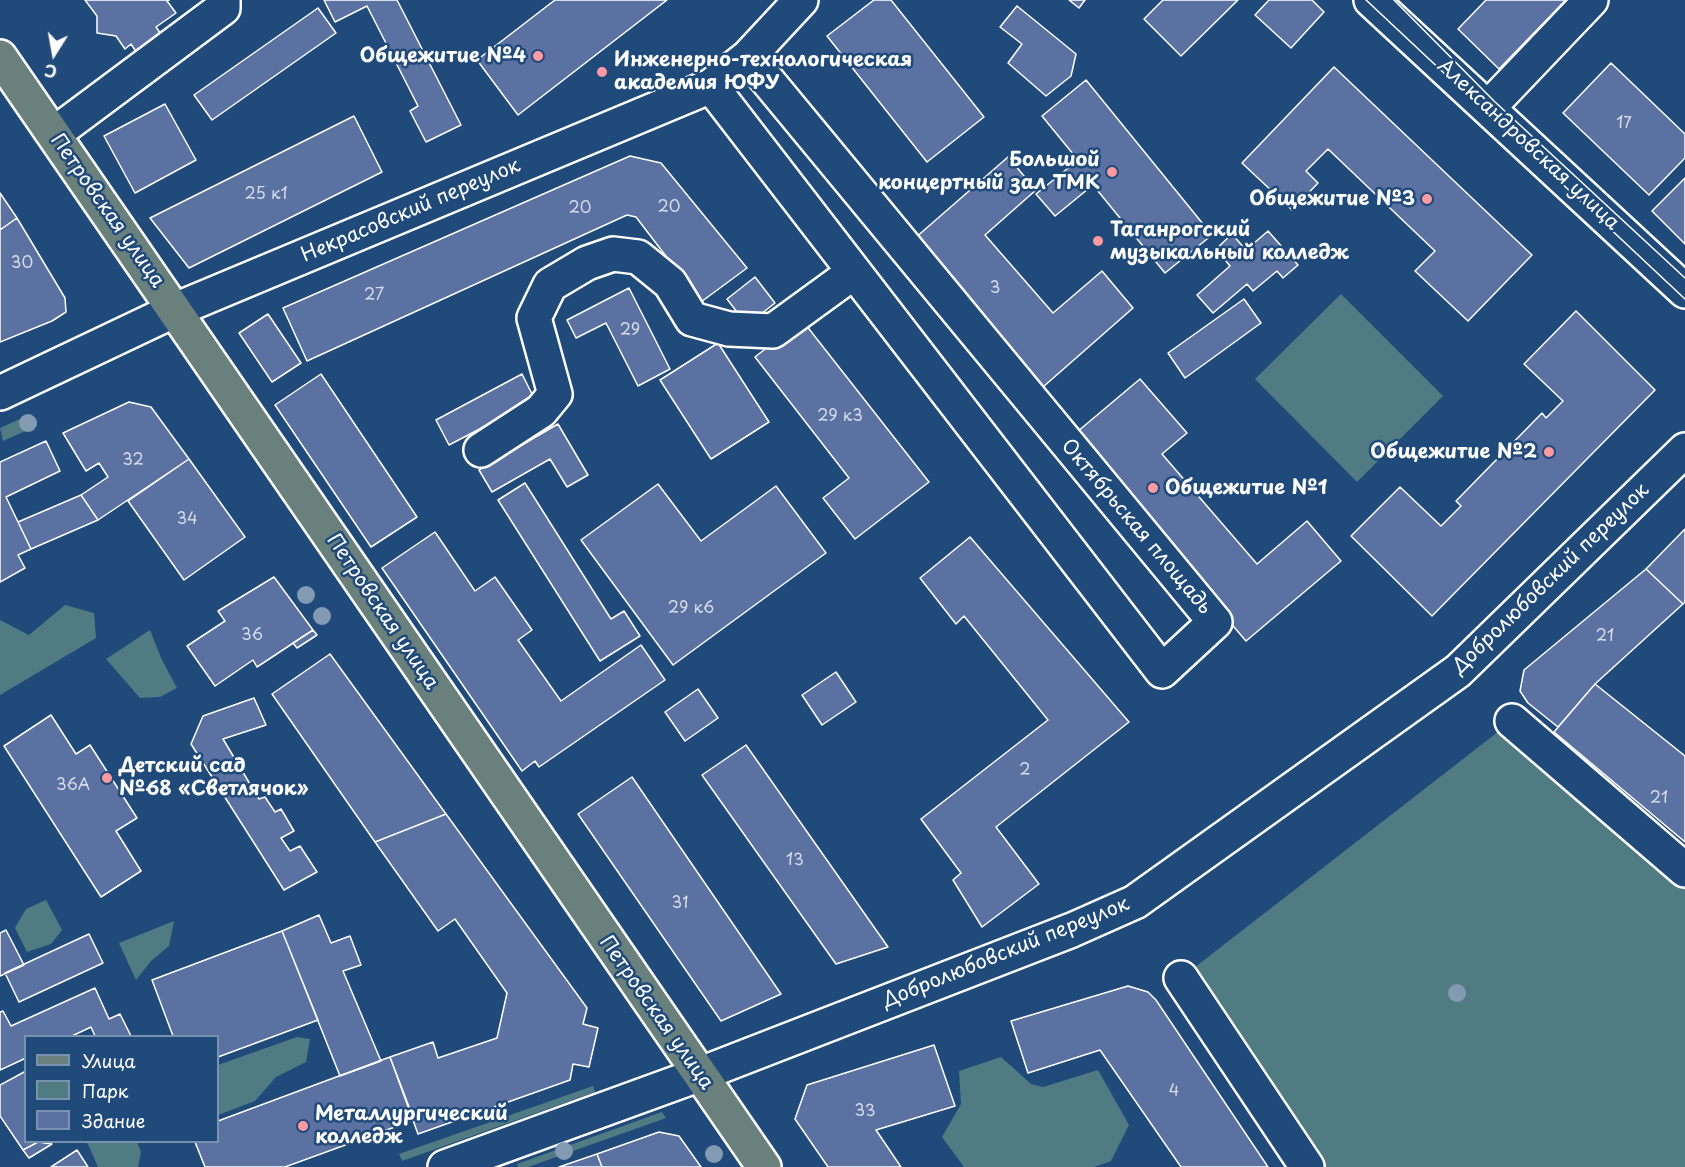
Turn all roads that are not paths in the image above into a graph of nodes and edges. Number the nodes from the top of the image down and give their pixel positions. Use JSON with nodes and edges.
{"nodes":[{"id":1,"x":223,"y":0,"type":"edge"},
{"id":2,"x":801,"y":0,"type":"edge"},
{"id":3,"x":1371,"y":0,"type":"edge"},
{"id":4,"x":1591,"y":0,"type":"edge"},
{"id":5,"x":0,"y":57,"type":"edge"},
{"id":6,"x":748,"y":57,"type":"junction"},
{"id":7,"x":711,"y":86,"type":"junction"},
{"id":8,"x":1488,"y":108,"type":"junction"},
{"id":9,"x":54,"y":134,"type":"junction"},
{"id":10,"x":854,"y":272,"type":"junction"},
{"id":11,"x":1685,"y":291,"type":"edge"},
{"id":12,"x":175,"y":310,"type":"junction"},
{"id":13,"x":0,"y":393,"type":"edge"},
{"id":14,"x":481,"y":450,"type":"dead end"},
{"id":15,"x":1685,"y":450,"type":"edge"},
{"id":16,"x":1512,"y":721,"type":"dead end"},
{"id":17,"x":1685,"y":870,"type":"edge"},
{"id":18,"x":1181,"y":978,"type":"dead end"},
{"id":19,"x":698,"y":1075,"type":"junction"},
{"id":20,"x":445,"y":1167,"type":"edge"},
{"id":21,"x":764,"y":1167,"type":"edge"},
{"id":22,"x":1307,"y":1167,"type":"edge"}],
"edges":[{"from":1,"to":9,"type":"street"},
{"from":2,"to":6,"type":"street","name":"Некрасовский переулок"},
{"from":3,"to":8,"type":"street","name":"Александровская улица"},
{"from":4,"to":8,"type":"street"},
{"from":5,"to":9,"type":"main road","name":"Петровская улица"},
{"from":6,"to":7,"type":"street","name":"Некрасовский переулок"},
{"from":6,"to":10,"type":"street","name":"Октябрьская площадь"},
{"from":7,"to":10,"type":"street","name":"Октябрьская площадь"},
{"from":7,"to":12,"type":"street","name":"Некрасовский переулок"},
{"from":8,"to":11,"type":"street","name":"Александровская улица"},
{"from":9,"to":12,"type":"main road","name":"Петровская улица"},
{"from":10,"to":14,"type":"street"},
{"from":12,"to":13,"type":"street","name":"Некрасовский переулок"},
{"from":12,"to":19,"type":"main road","name":"Петровская улица"},
{"from":15,"to":19,"type":"street","name":"Добролюбовский переулок"},
{"from":16,"to":17,"type":"street"},
{"from":18,"to":22,"type":"street"},
{"from":19,"to":20,"type":"street","name":"Добролюбовский переулок"},
{"from":19,"to":21,"type":"main road","name":"Петровская улица"}]}
